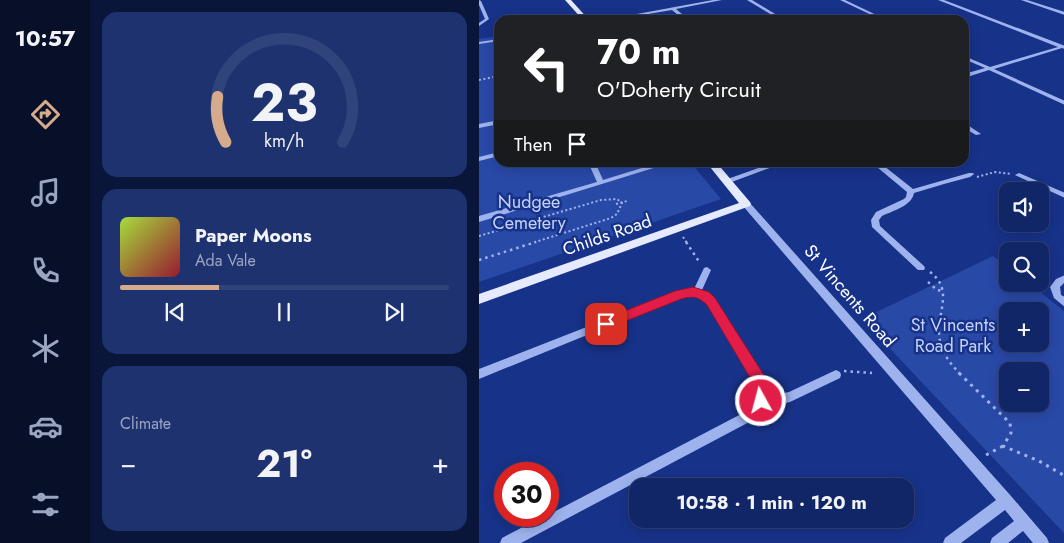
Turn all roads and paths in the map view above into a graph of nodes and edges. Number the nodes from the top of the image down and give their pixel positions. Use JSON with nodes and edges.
{"nodes":[{"id":1,"x":568,"y":0,"type":"edge"},
{"id":2,"x":720,"y":0,"type":"edge"},
{"id":3,"x":749,"y":0,"type":"edge"},
{"id":4,"x":842,"y":0,"type":"edge"},
{"id":5,"x":940,"y":0,"type":"edge"},
{"id":6,"x":1023,"y":0,"type":"edge"},
{"id":7,"x":479,"y":1,"type":"edge"},
{"id":8,"x":672,"y":8,"type":"junction"},
{"id":9,"x":1064,"y":14,"type":"edge"},
{"id":10,"x":582,"y":15,"type":"edge"},
{"id":11,"x":634,"y":15,"type":"edge"},
{"id":12,"x":681,"y":15,"type":"edge"},
{"id":13,"x":774,"y":15,"type":"edge"},
{"id":14,"x":874,"y":15,"type":"edge"},
{"id":15,"x":479,"y":25,"type":"edge"},
{"id":16,"x":494,"y":41,"type":"edge"},
{"id":17,"x":479,"y":43,"type":"edge"},
{"id":18,"x":1063,"y":47,"type":"edge"},
{"id":19,"x":969,"y":59,"type":"edge"},
{"id":20,"x":989,"y":68,"type":"junction"},
{"id":21,"x":969,"y":74,"type":"edge"},
{"id":22,"x":494,"y":77,"type":"edge"},
{"id":23,"x":479,"y":80,"type":"edge"},
{"id":24,"x":1064,"y":104,"type":"edge"},
{"id":25,"x":494,"y":123,"type":"edge"},
{"id":26,"x":479,"y":126,"type":"edge"},
{"id":27,"x":969,"y":128,"type":"edge"},
{"id":28,"x":978,"y":134,"type":"dead end"},
{"id":29,"x":494,"y":155,"type":"edge"},
{"id":30,"x":479,"y":159,"type":"edge"},
{"id":31,"x":593,"y":167,"type":"edge"},
{"id":32,"x":654,"y":167,"type":"edge"},
{"id":33,"x":714,"y":167,"type":"edge"},
{"id":34,"x":768,"y":167,"type":"edge"},
{"id":35,"x":881,"y":167,"type":"edge"},
{"id":36,"x":969,"y":175,"type":"joint"},
{"id":37,"x":1019,"y":175,"type":"joint"},
{"id":38,"x":726,"y":181,"type":"junction"},
{"id":39,"x":601,"y":183,"type":"junction"},
{"id":40,"x":911,"y":192,"type":"junction"},
{"id":41,"x":1064,"y":196,"type":"edge"},
{"id":42,"x":627,"y":201,"type":"dead end"},
{"id":43,"x":622,"y":203,"type":"junction"},
{"id":44,"x":616,"y":204,"type":"dead end"},
{"id":45,"x":746,"y":204,"type":"junction"},
{"id":46,"x":479,"y":219,"type":"edge"},
{"id":47,"x":677,"y":229,"type":"junction"},
{"id":48,"x":479,"y":236,"type":"edge"},
{"id":49,"x":479,"y":260,"type":"edge"},
{"id":50,"x":921,"y":268,"type":"joint"},
{"id":51,"x":707,"y":270,"type":"joint"},
{"id":52,"x":1064,"y":278,"type":"edge"},
{"id":53,"x":929,"y":282,"type":"dead end"},
{"id":54,"x":943,"y":291,"type":"junction"},
{"id":55,"x":697,"y":292,"type":"junction"},
{"id":56,"x":479,"y":299,"type":"edge"},
{"id":57,"x":1064,"y":304,"type":"edge"},
{"id":58,"x":872,"y":373,"type":"dead end"},
{"id":59,"x":479,"y":374,"type":"edge"},
{"id":60,"x":836,"y":375,"type":"joint"},
{"id":61,"x":763,"y":397,"type":"junction"},
{"id":62,"x":1003,"y":446,"type":"junction"},
{"id":63,"x":986,"y":455,"type":"dead end"},
{"id":64,"x":1064,"y":476,"type":"edge"},
{"id":65,"x":1006,"y":501,"type":"junction"},
{"id":66,"x":1024,"y":522,"type":"junction"},
{"id":67,"x":507,"y":543,"type":"edge"},
{"id":68,"x":950,"y":543,"type":"edge"},
{"id":69,"x":997,"y":543,"type":"edge"},
{"id":70,"x":1042,"y":543,"type":"edge"}],
"edges":[{"from":1,"to":10,"type":"main road"},
{"from":2,"to":8,"type":"street"},
{"from":3,"to":13,"type":"street"},
{"from":4,"to":14,"type":"street"},
{"from":5,"to":18,"type":"street"},
{"from":6,"to":9,"type":"street"},
{"from":7,"to":15,"type":"street"},
{"from":8,"to":11,"type":"street"},
{"from":8,"to":12,"type":"street"},
{"from":16,"to":17,"type":"street"},
{"from":18,"to":20,"type":"street"},
{"from":19,"to":20,"type":"street"},
{"from":20,"to":21,"type":"street"},
{"from":20,"to":24,"type":"street"},
{"from":22,"to":23,"type":"path"},
{"from":25,"to":26,"type":"street"},
{"from":27,"to":28,"type":"street"},
{"from":29,"to":30,"type":"street"},
{"from":31,"to":39,"type":"street"},
{"from":32,"to":39,"type":"street"},
{"from":33,"to":38,"type":"main road","name":"St Vincents Road"},
{"from":34,"to":38,"type":"street"},
{"from":35,"to":40,"type":"street"},
{"from":36,"to":37,"type":"path"},
{"from":36,"to":40,"type":"street"},
{"from":37,"to":41,"type":"street"},
{"from":38,"to":45,"type":"main road","name":"St Vincents Road"},
{"from":39,"to":46,"type":"street"},
{"from":40,"to":50,"type":"street"},
{"from":42,"to":43,"type":"path"},
{"from":43,"to":44,"type":"path"},
{"from":43,"to":48,"type":"path"},
{"from":43,"to":49,"type":"path"},
{"from":45,"to":47,"type":"main road","name":"Childs Road"},
{"from":45,"to":65,"type":"street","name":"St Vincents Road"},
{"from":47,"to":51,"type":"path"},
{"from":47,"to":56,"type":"main road","name":"Childs Road"},
{"from":50,"to":54,"type":"path"},
{"from":51,"to":55,"type":"street"},
{"from":52,"to":57,"type":"street"},
{"from":53,"to":54,"type":"path"},
{"from":54,"to":62,"type":"path"},
{"from":55,"to":59,"type":"street"},
{"from":55,"to":61,"type":"street"},
{"from":58,"to":60,"type":"path"},
{"from":60,"to":61,"type":"street"},
{"from":61,"to":67,"type":"street"},
{"from":62,"to":63,"type":"path"},
{"from":62,"to":64,"type":"path"},
{"from":65,"to":66,"type":"street","name":"St Vincents Road"},
{"from":65,"to":68,"type":"street"},
{"from":66,"to":69,"type":"street"},
{"from":66,"to":70,"type":"street","name":"St Vincents Road"}]}
